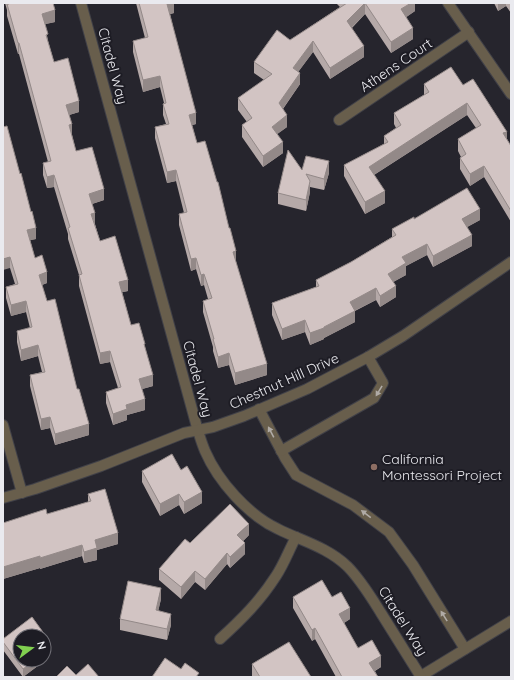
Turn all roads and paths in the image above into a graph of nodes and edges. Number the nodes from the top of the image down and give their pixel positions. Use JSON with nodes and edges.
{"nodes":[{"id":1,"x":81,"y":3,"type":"edge"},
{"id":2,"x":448,"y":3,"type":"edge"},
{"id":3,"x":469,"y":32,"type":"junction"},
{"id":4,"x":511,"y":94,"type":"edge"},
{"id":5,"x":339,"y":120,"type":"dead end"},
{"id":6,"x":511,"y":262,"type":"edge"},
{"id":7,"x":368,"y":357,"type":"junction"},
{"id":8,"x":259,"y":409,"type":"junction"},
{"id":9,"x":3,"y":425,"type":"edge"},
{"id":10,"x":198,"y":431,"type":"junction"},
{"id":11,"x":281,"y":451,"type":"junction"},
{"id":12,"x":22,"y":493,"type":"junction"},
{"id":13,"x":3,"y":498,"type":"edge"},
{"id":14,"x":296,"y":537,"type":"junction"},
{"id":15,"x":511,"y":621,"type":"edge"},
{"id":16,"x":220,"y":639,"type":"dead end"},
{"id":17,"x":465,"y":649,"type":"junction"},
{"id":18,"x":421,"y":677,"type":"edge"}],
"edges":[{"from":1,"to":10,"type":"street","name":"Citadel Way"},
{"from":2,"to":3,"type":"street"},
{"from":3,"to":4,"type":"street"},
{"from":3,"to":5,"type":"street","name":"Athens Court"},
{"from":6,"to":7,"type":"street","name":"Chestnut Hill Drive"},
{"from":7,"to":8,"type":"street","name":"Chestnut Hill Drive"},
{"from":7,"to":11,"type":"street","one_way":true},
{"from":8,"to":10,"type":"street","name":"Chestnut Hill Drive"},
{"from":11,"to":8,"type":"street","one_way":true},
{"from":9,"to":12,"type":"street"},
{"from":10,"to":12,"type":"street","name":"Chestnut Hill Drive"},
{"from":10,"to":14,"type":"street","name":"Citadel Way"},
{"from":17,"to":11,"type":"street","one_way":true},
{"from":12,"to":13,"type":"street","name":"Chestnut Hill Drive"},
{"from":14,"to":16,"type":"street"},
{"from":14,"to":18,"type":"street","name":"Citadel Way"},
{"from":15,"to":17,"type":"street"},
{"from":17,"to":18,"type":"street"}]}
